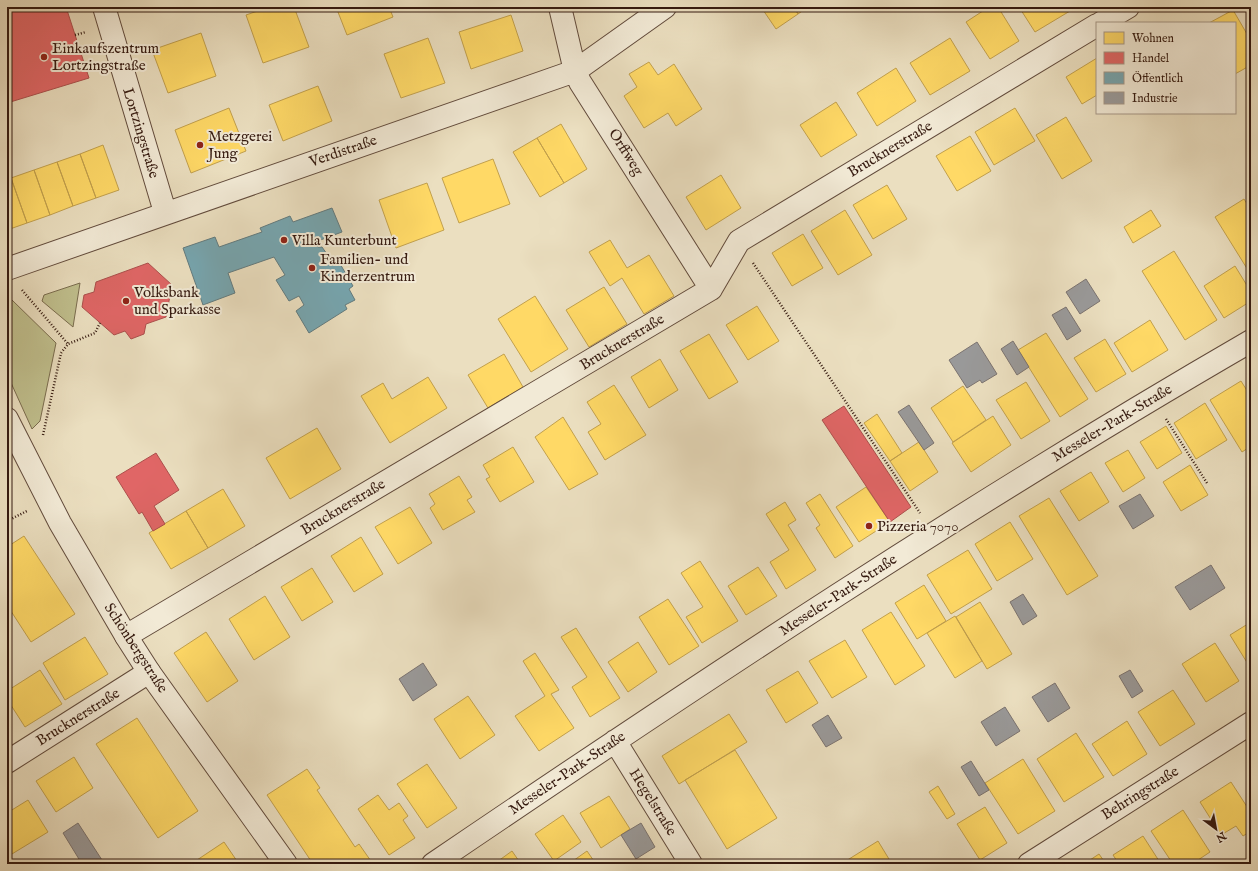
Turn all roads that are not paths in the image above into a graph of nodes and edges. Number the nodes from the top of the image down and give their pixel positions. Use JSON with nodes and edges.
{"nodes":[{"id":1,"x":104,"y":7,"type":"edge"},
{"id":2,"x":560,"y":7,"type":"edge"},
{"id":3,"x":665,"y":7,"type":"edge"},
{"id":4,"x":1128,"y":7,"type":"edge"},
{"id":5,"x":1103,"y":22,"type":"edge"},
{"id":6,"x":1096,"y":26,"type":"edge"},
{"id":7,"x":575,"y":71,"type":"junction"},
{"id":8,"x":165,"y":212,"type":"junction"},
{"id":9,"x":12,"y":277,"type":"edge"},
{"id":10,"x":711,"y":289,"type":"junction"},
{"id":11,"x":1251,"y":341,"type":"edge"},
{"id":12,"x":7,"y":420,"type":"edge"},
{"id":13,"x":126,"y":636,"type":"junction"},
{"id":14,"x":149,"y":672,"type":"junction"},
{"id":15,"x":1251,"y":723,"type":"edge"},
{"id":16,"x":614,"y":741,"type":"junction"},
{"id":17,"x":7,"y":762,"type":"edge"},
{"id":18,"x":286,"y":864,"type":"edge"},
{"id":19,"x":433,"y":864,"type":"edge"},
{"id":20,"x":691,"y":864,"type":"edge"},
{"id":21,"x":1029,"y":864,"type":"edge"}],
"edges":[{"from":1,"to":8,"type":"street","name":"Lortzingstraße"},
{"from":2,"to":7,"type":"street","name":"Orffweg"},
{"from":3,"to":7,"type":"street","name":"Verdistraße"},
{"from":4,"to":5,"type":"street"},
{"from":6,"to":10,"type":"street","name":"Brucknerstraße"},
{"from":7,"to":8,"type":"street","name":"Verdistraße"},
{"from":7,"to":10,"type":"street","name":"Orffweg"},
{"from":8,"to":9,"type":"street","name":"Verdistraße"},
{"from":10,"to":13,"type":"street","name":"Brucknerstraße"},
{"from":11,"to":16,"type":"street","name":"Messeler-Park-Straße"},
{"from":12,"to":13,"type":"street","name":"Schönbergstraße"},
{"from":13,"to":14,"type":"street","name":"Schönbergstraße"},
{"from":14,"to":17,"type":"street","name":"Brucknerstraße"},
{"from":14,"to":18,"type":"street","name":"Schönbergstraße"},
{"from":15,"to":21,"type":"street","name":"Behringstraße"},
{"from":16,"to":19,"type":"street","name":"Messeler-Park-Straße"},
{"from":16,"to":20,"type":"street","name":"Hegelstraße"}]}
